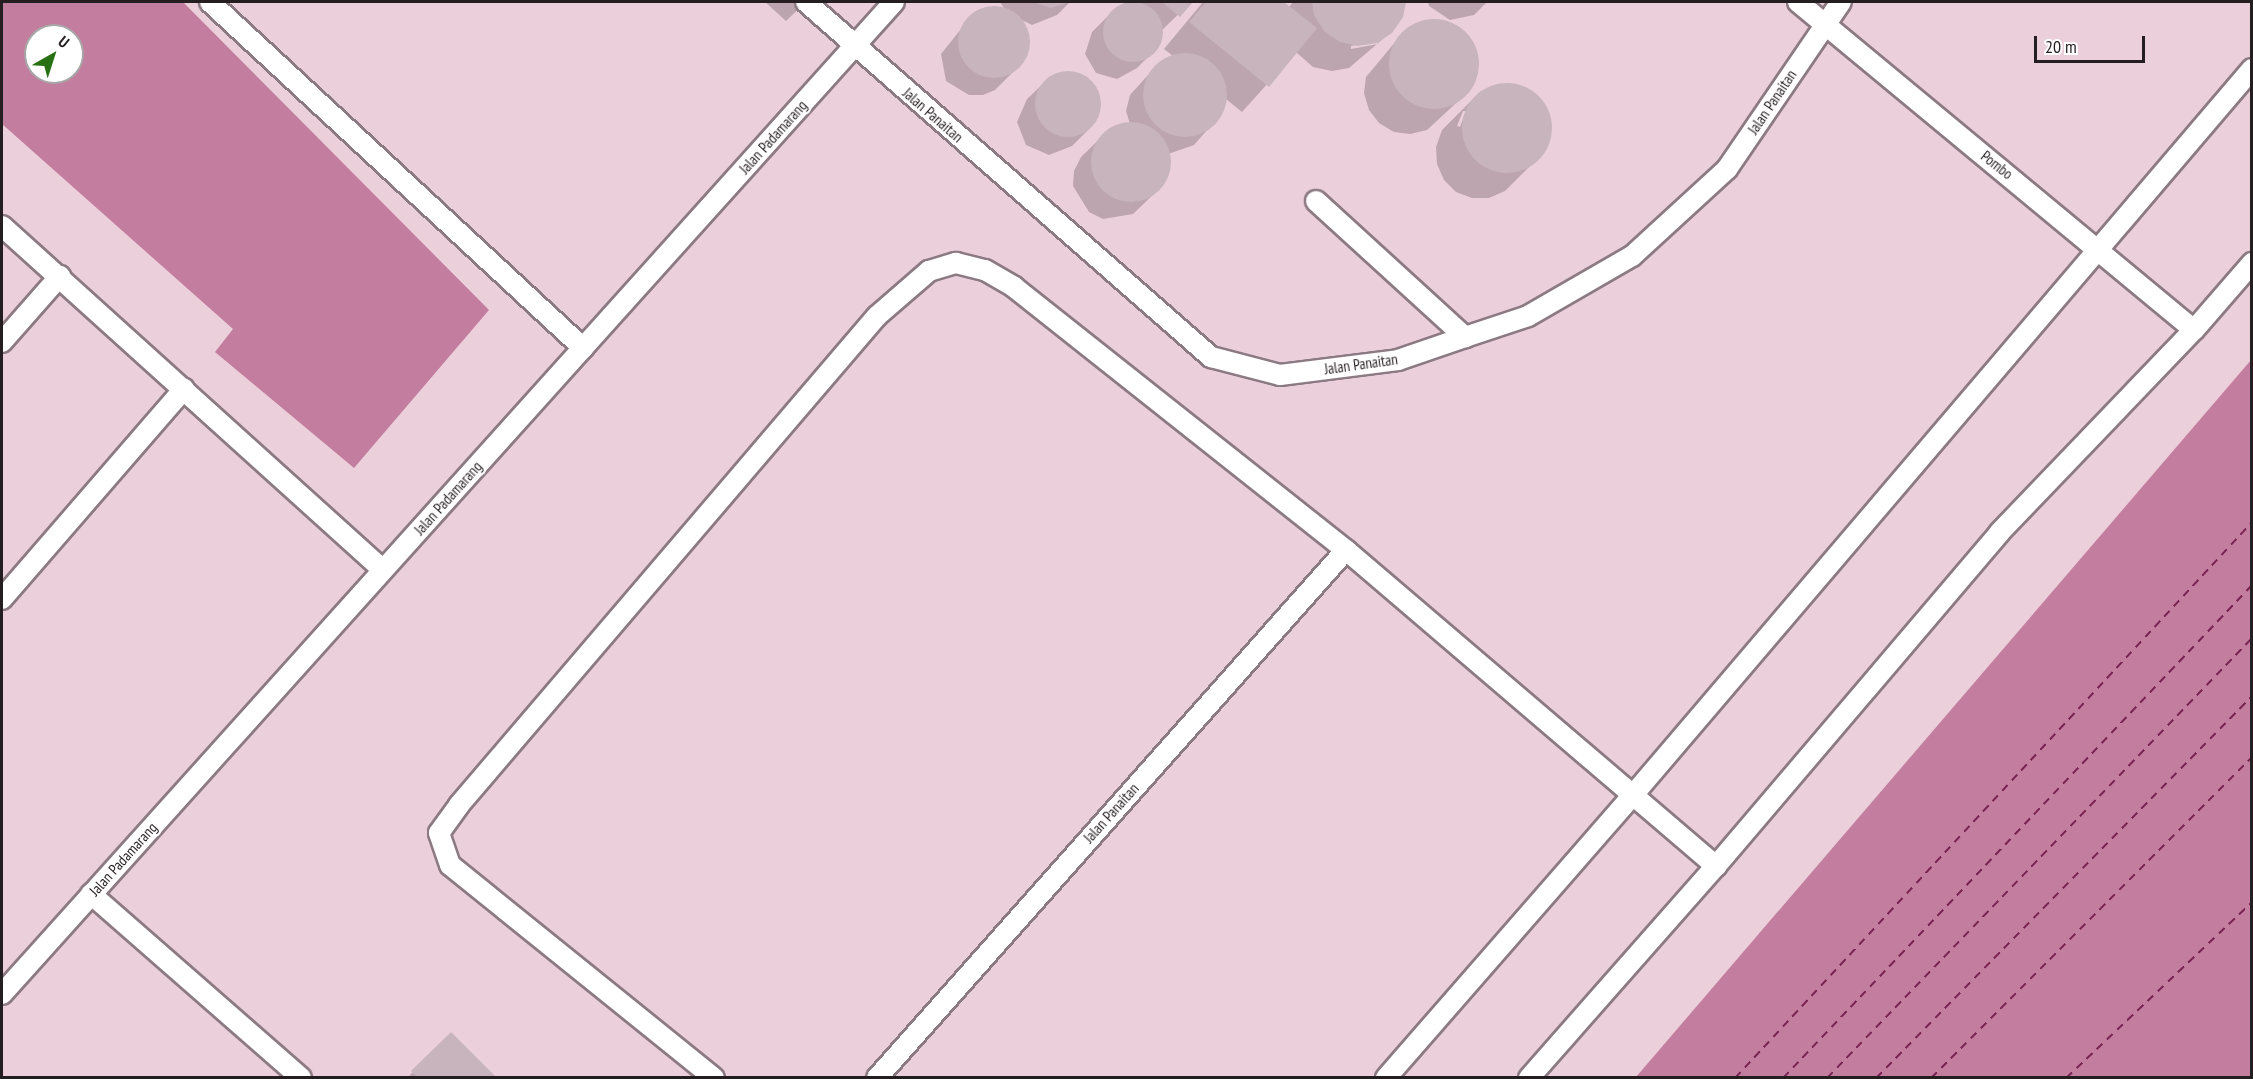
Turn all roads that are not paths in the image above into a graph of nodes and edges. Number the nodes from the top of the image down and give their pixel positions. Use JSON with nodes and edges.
{"nodes":[{"id":1,"x":210,"y":2,"type":"edge"},
{"id":2,"x":806,"y":2,"type":"edge"},
{"id":3,"x":894,"y":2,"type":"edge"},
{"id":4,"x":1798,"y":2,"type":"edge"},
{"id":5,"x":1840,"y":2,"type":"edge"},
{"id":6,"x":1825,"y":22,"type":"junction"},
{"id":7,"x":854,"y":47,"type":"junction"},
{"id":8,"x":2252,"y":69,"type":"edge"},
{"id":9,"x":1316,"y":201,"type":"dead end"},
{"id":10,"x":2,"y":226,"type":"edge"},
{"id":11,"x":2098,"y":249,"type":"junction"},
{"id":12,"x":2252,"y":263,"type":"edge"},
{"id":13,"x":60,"y":276,"type":"junction"},
{"id":14,"x":2194,"y":330,"type":"junction"},
{"id":15,"x":1465,"y":337,"type":"junction"},
{"id":16,"x":2,"y":342,"type":"edge"},
{"id":17,"x":583,"y":348,"type":"junction"},
{"id":18,"x":184,"y":389,"type":"junction"},
{"id":19,"x":1346,"y":550,"type":"junction"},
{"id":20,"x":383,"y":570,"type":"junction"},
{"id":21,"x":2,"y":599,"type":"edge"},
{"id":22,"x":1633,"y":795,"type":"junction"},
{"id":23,"x":1716,"y":866,"type":"junction"},
{"id":24,"x":91,"y":894,"type":"junction"},
{"id":25,"x":2,"y":994,"type":"edge"},
{"id":26,"x":301,"y":1077,"type":"edge"},
{"id":27,"x":714,"y":1077,"type":"edge"},
{"id":28,"x":877,"y":1077,"type":"edge"},
{"id":29,"x":1386,"y":1077,"type":"edge"},
{"id":30,"x":1529,"y":1077,"type":"edge"}],
"edges":[{"from":1,"to":17,"type":"lane"},
{"from":2,"to":7,"type":"lane","name":"Jalan Panaitan"},
{"from":3,"to":7,"type":"lane","name":"Jalan Padamarang"},
{"from":4,"to":6,"type":"lane","name":"Pombo"},
{"from":5,"to":6,"type":"lane","name":"Jalan Panaitan"},
{"from":6,"to":11,"type":"lane","name":"Pombo"},
{"from":6,"to":15,"type":"lane","name":"Jalan Panaitan"},
{"from":7,"to":15,"type":"lane","name":"Jalan Panaitan"},
{"from":7,"to":17,"type":"lane","name":"Jalan Padamarang"},
{"from":8,"to":11,"type":"lane"},
{"from":9,"to":15,"type":"lane"},
{"from":10,"to":13,"type":"lane"},
{"from":11,"to":14,"type":"lane","name":"Pombo"},
{"from":11,"to":22,"type":"lane"},
{"from":12,"to":14,"type":"lane"},
{"from":13,"to":16,"type":"lane"},
{"from":13,"to":18,"type":"lane"},
{"from":14,"to":23,"type":"lane"},
{"from":17,"to":20,"type":"lane","name":"Jalan Padamarang"},
{"from":18,"to":20,"type":"lane"},
{"from":18,"to":21,"type":"lane"},
{"from":19,"to":22,"type":"lane"},
{"from":19,"to":27,"type":"lane"},
{"from":19,"to":28,"type":"lane","name":"Jalan Panaitan"},
{"from":20,"to":24,"type":"lane","name":"Jalan Padamarang"},
{"from":22,"to":23,"type":"lane"},
{"from":22,"to":29,"type":"lane"},
{"from":23,"to":30,"type":"lane"},
{"from":24,"to":25,"type":"lane","name":"Jalan Padamarang"},
{"from":24,"to":26,"type":"lane"}]}
